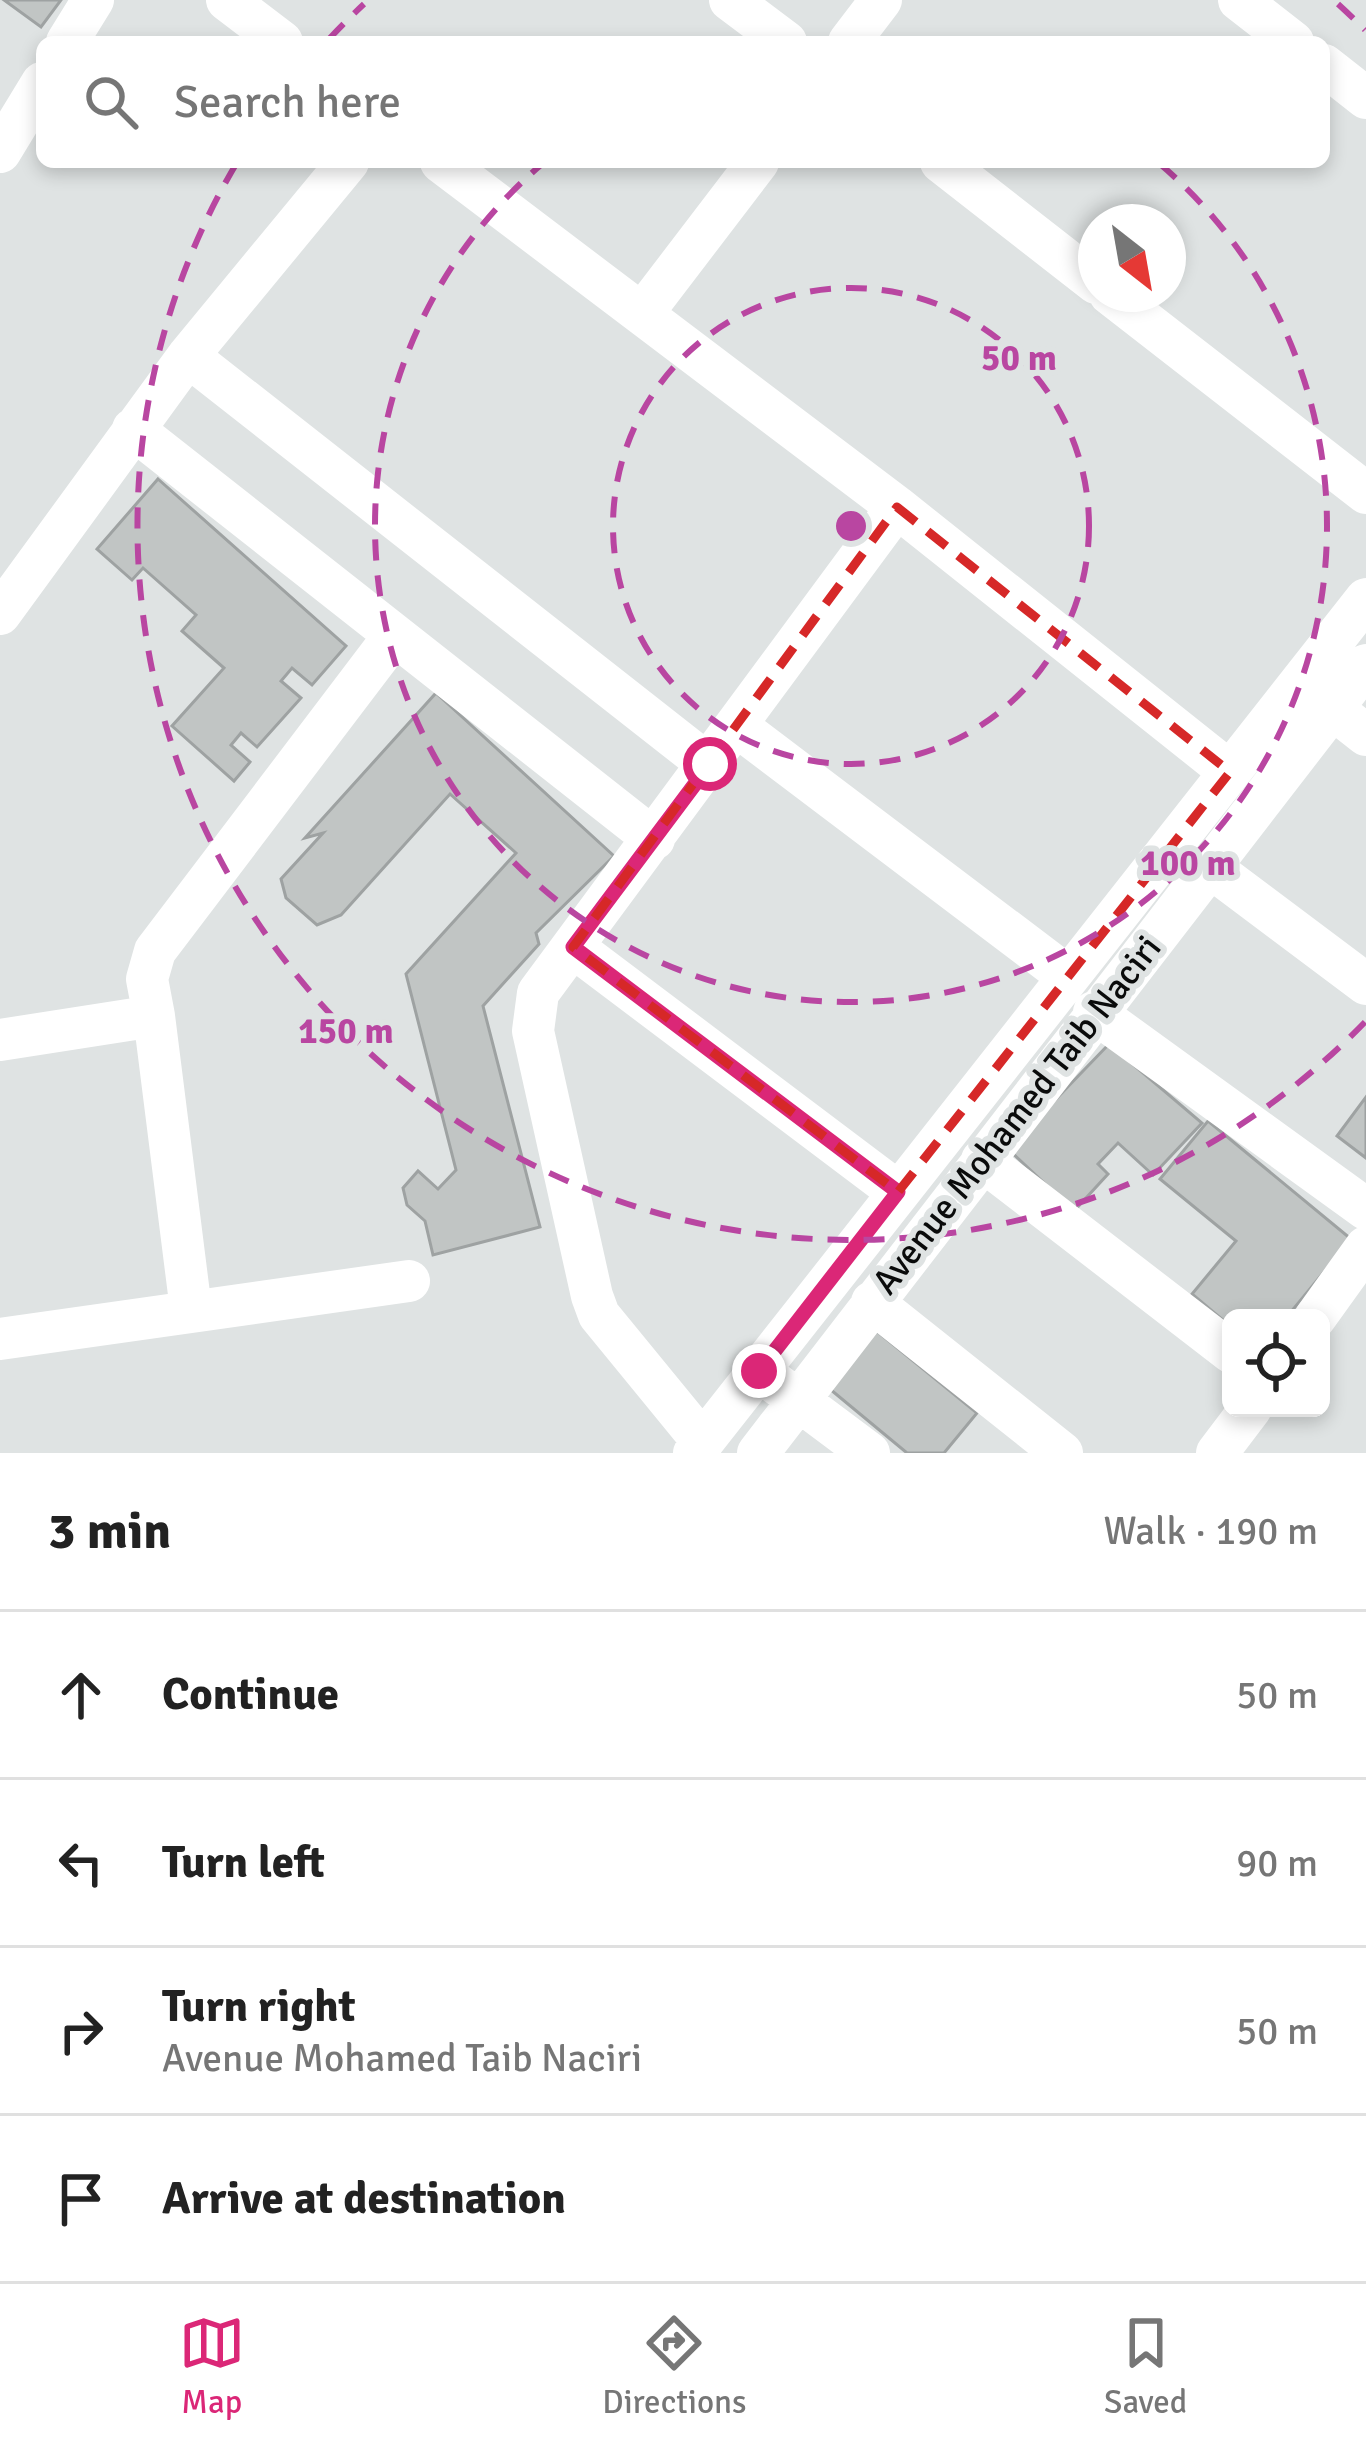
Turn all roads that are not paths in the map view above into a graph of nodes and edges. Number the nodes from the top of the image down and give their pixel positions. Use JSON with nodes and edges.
{"nodes":[{"id":1,"x":93,"y":0,"type":"edge"},
{"id":2,"x":227,"y":0,"type":"edge"},
{"id":3,"x":730,"y":0,"type":"edge"},
{"id":4,"x":881,"y":0,"type":"edge"},
{"id":5,"x":1239,"y":0,"type":"edge"},
{"id":6,"x":72,"y":36,"type":"edge"},
{"id":7,"x":274,"y":36,"type":"edge"},
{"id":8,"x":777,"y":36,"type":"edge"},
{"id":9,"x":854,"y":36,"type":"edge"},
{"id":10,"x":1285,"y":36,"type":"edge"},
{"id":11,"x":1330,"y":70,"type":"edge"},
{"id":12,"x":36,"y":93,"type":"edge"},
{"id":13,"x":1366,"y":98,"type":"edge"},
{"id":14,"x":0,"y":152,"type":"edge"},
{"id":15,"x":343,"y":168,"type":"edge"},
{"id":16,"x":449,"y":168,"type":"edge"},
{"id":17,"x":753,"y":168,"type":"edge"},
{"id":18,"x":948,"y":168,"type":"edge"},
{"id":19,"x":1078,"y":269,"type":"edge"},
{"id":20,"x":1133,"y":312,"type":"edge"},
{"id":21,"x":642,"y":314,"type":"junction"},
{"id":22,"x":188,"y":356,"type":"junction"},
{"id":23,"x":133,"y":429,"type":"junction"},
{"id":24,"x":1366,"y":494,"type":"edge"},
{"id":25,"x":897,"y":507,"type":"junction"},
{"id":26,"x":1366,"y":598,"type":"edge"},
{"id":27,"x":0,"y":614,"type":"edge"},
{"id":28,"x":394,"y":636,"type":"junction"},
{"id":29,"x":1366,"y":665,"type":"edge"},
{"id":30,"x":1316,"y":696,"type":"junction"},
{"id":31,"x":738,"y":727,"type":"junction"},
{"id":32,"x":1366,"y":735,"type":"edge"},
{"id":33,"x":710,"y":764,"type":"junction"},
{"id":34,"x":1230,"y":772,"type":"junction"},
{"id":35,"x":654,"y":838,"type":"junction"},
{"id":36,"x":1210,"y":867,"type":"junction"},
{"id":37,"x":573,"y":947,"type":"junction"},
{"id":38,"x":1066,"y":975,"type":"junction"},
{"id":39,"x":1366,"y":984,"type":"edge"},
{"id":40,"x":1094,"y":1012,"type":"junction"},
{"id":41,"x":154,"y":1016,"type":"junction"},
{"id":42,"x":0,"y":1040,"type":"edge"},
{"id":43,"x":982,"y":1160,"type":"junction"},
{"id":44,"x":898,"y":1192,"type":"junction"},
{"id":45,"x":1366,"y":1209,"type":"edge"},
{"id":46,"x":1366,"y":1247,"type":"edge"},
{"id":47,"x":409,"y":1281,"type":"dead end"},
{"id":48,"x":872,"y":1302,"type":"junction"},
{"id":49,"x":1321,"y":1309,"type":"edge"},
{"id":50,"x":191,"y":1310,"type":"junction"},
{"id":51,"x":0,"y":1339,"type":"edge"},
{"id":52,"x":1222,"y":1345,"type":"edge"},
{"id":53,"x":759,"y":1371,"type":"junction"},
{"id":54,"x":797,"y":1399,"type":"junction"},
{"id":55,"x":698,"y":1447,"type":"edge"},
{"id":56,"x":758,"y":1453,"type":"edge"},
{"id":57,"x":869,"y":1453,"type":"edge"},
{"id":58,"x":1062,"y":1453,"type":"edge"}],
"edges":[{"from":1,"to":6,"type":"street"},
{"from":2,"to":7,"type":"street"},
{"from":3,"to":8,"type":"street"},
{"from":4,"to":9,"type":"street"},
{"from":5,"to":10,"type":"street"},
{"from":11,"to":13,"type":"street"},
{"from":12,"to":14,"type":"street"},
{"from":15,"to":22,"type":"street"},
{"from":16,"to":21,"type":"street"},
{"from":17,"to":21,"type":"street"},
{"from":18,"to":19,"type":"street"},
{"from":20,"to":24,"type":"street"},
{"from":21,"to":25,"type":"street"},
{"from":22,"to":23,"type":"street"},
{"from":22,"to":33,"type":"street"},
{"from":23,"to":27,"type":"street"},
{"from":23,"to":28,"type":"street"},
{"from":25,"to":31,"type":"street"},
{"from":25,"to":34,"type":"street"},
{"from":26,"to":30,"type":"street","name":"Avenue Mohamed Taib Naciri"},
{"from":28,"to":35,"type":"street"},
{"from":28,"to":41,"type":"street"},
{"from":29,"to":30,"type":"street","name":"Avenue Mohamed Taib Naciri"},
{"from":30,"to":32,"type":"street"},
{"from":30,"to":34,"type":"street","name":"Avenue Mohamed Taib Naciri"},
{"from":30,"to":36,"type":"street","name":"Avenue Mohamed Taib Naciri"},
{"from":31,"to":33,"type":"street"},
{"from":31,"to":38,"type":"street"},
{"from":33,"to":35,"type":"street"},
{"from":34,"to":38,"type":"street","name":"Avenue Mohamed Taib Naciri"},
{"from":35,"to":37,"type":"street"},
{"from":36,"to":39,"type":"street"},
{"from":36,"to":40,"type":"street","name":"Avenue Mohamed Taib Naciri"},
{"from":37,"to":44,"type":"street"},
{"from":37,"to":55,"type":"street"},
{"from":38,"to":44,"type":"street","name":"Avenue Mohamed Taib Naciri"},
{"from":40,"to":43,"type":"street","name":"Avenue Mohamed Taib Naciri"},
{"from":40,"to":45,"type":"street"},
{"from":41,"to":42,"type":"street"},
{"from":41,"to":50,"type":"street"},
{"from":43,"to":48,"type":"street","name":"Avenue Mohamed Taib Naciri"},
{"from":43,"to":52,"type":"street"},
{"from":44,"to":53,"type":"street","name":"Avenue Mohamed Taib Naciri"},
{"from":46,"to":49,"type":"street"},
{"from":47,"to":50,"type":"street"},
{"from":48,"to":54,"type":"street","name":"Avenue Mohamed Taib Naciri"},
{"from":48,"to":58,"type":"street"},
{"from":50,"to":51,"type":"street"},
{"from":53,"to":54,"type":"street"},
{"from":53,"to":55,"type":"street","name":"Avenue Mohamed Taib Naciri"},
{"from":54,"to":56,"type":"street","name":"Avenue Mohamed Taib Naciri"},
{"from":54,"to":57,"type":"street"}]}
